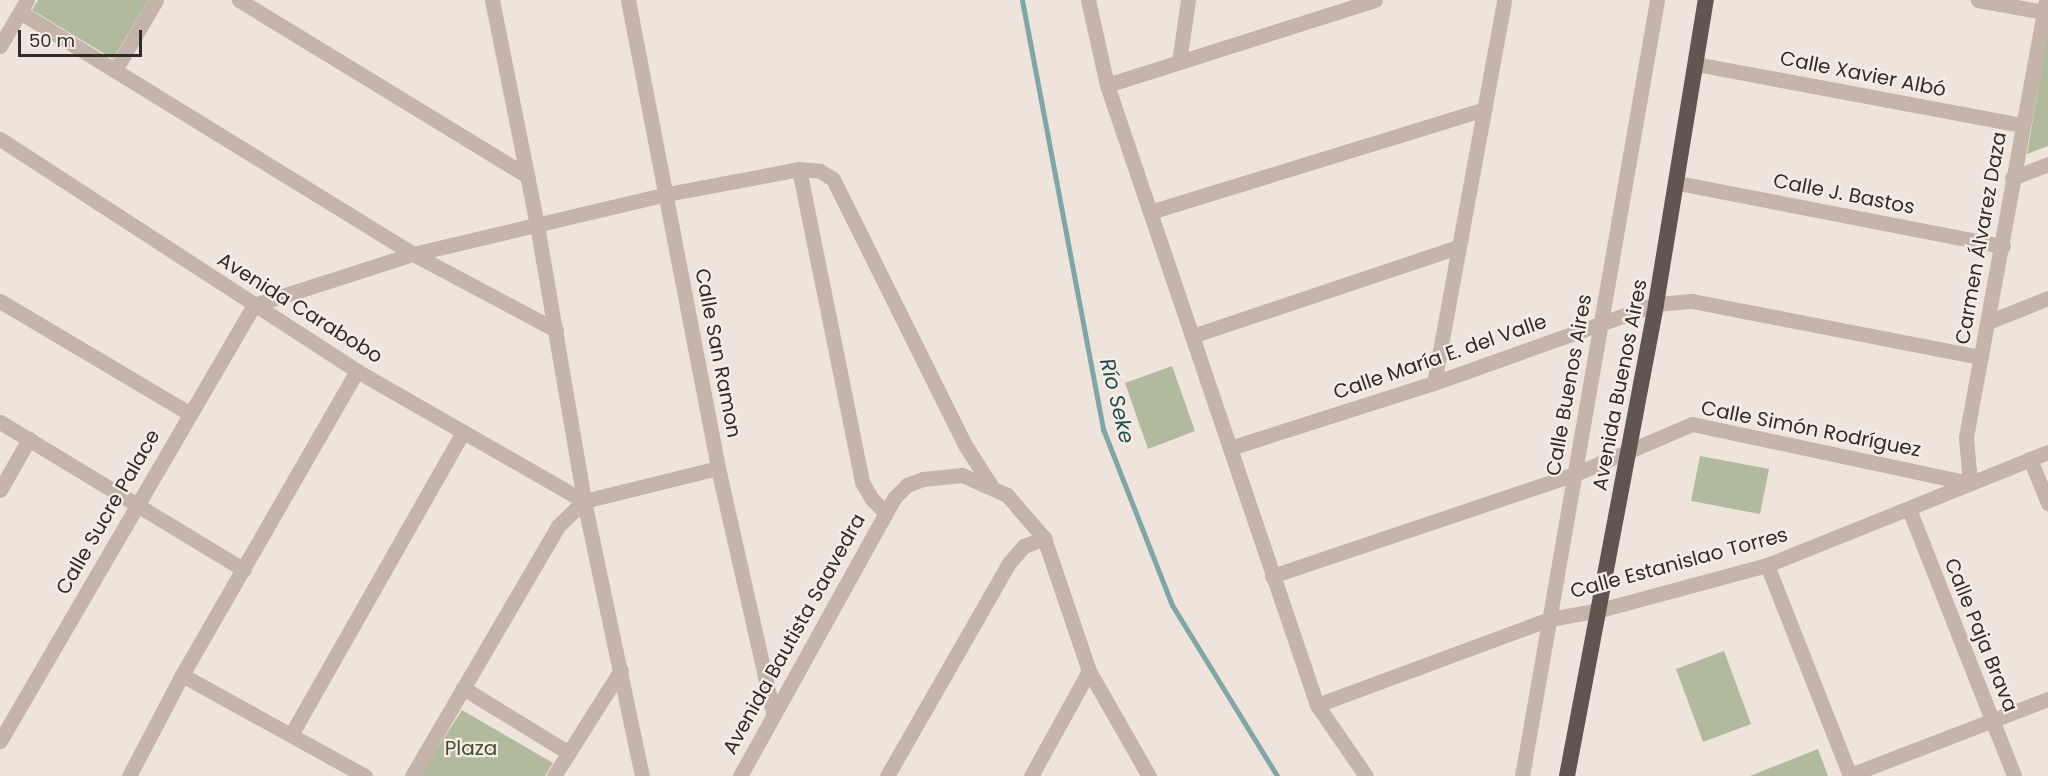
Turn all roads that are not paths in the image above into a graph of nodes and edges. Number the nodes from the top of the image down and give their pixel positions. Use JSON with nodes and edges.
{"nodes":[{"id":1,"x":156,"y":0,"type":"edge"},
{"id":2,"x":239,"y":0,"type":"edge"},
{"id":3,"x":628,"y":0,"type":"edge"},
{"id":4,"x":1088,"y":0,"type":"edge"},
{"id":5,"x":1188,"y":0,"type":"edge"},
{"id":6,"x":1375,"y":0,"type":"edge"},
{"id":7,"x":1504,"y":0,"type":"edge"},
{"id":8,"x":1657,"y":0,"type":"edge"},
{"id":9,"x":1706,"y":0,"type":"edge"},
{"id":10,"x":1978,"y":0,"type":"edge"},
{"id":11,"x":491,"y":1,"type":"edge"},
{"id":12,"x":23,"y":6,"type":"edge"},
{"id":13,"x":2045,"y":6,"type":"edge"},
{"id":14,"x":1335,"y":7,"type":"edge"},
{"id":15,"x":0,"y":45,"type":"edge"},
{"id":16,"x":1179,"y":62,"type":"junction"},
{"id":17,"x":1696,"y":64,"type":"junction"},
{"id":18,"x":115,"y":70,"type":"junction"},
{"id":19,"x":1107,"y":85,"type":"junction"},
{"id":20,"x":1484,"y":109,"type":"junction"},
{"id":21,"x":2022,"y":125,"type":"junction"},
{"id":22,"x":0,"y":139,"type":"edge"},
{"id":23,"x":2048,"y":164,"type":"edge"},
{"id":24,"x":799,"y":169,"type":"junction"},
{"id":25,"x":527,"y":176,"type":"junction"},
{"id":26,"x":2012,"y":178,"type":"junction"},
{"id":27,"x":1678,"y":183,"type":"junction"},
{"id":28,"x":667,"y":194,"type":"junction"},
{"id":29,"x":1150,"y":212,"type":"junction"},
{"id":30,"x":537,"y":225,"type":"junction"},
{"id":31,"x":2003,"y":246,"type":"junction"},
{"id":32,"x":1458,"y":247,"type":"junction"},
{"id":33,"x":413,"y":254,"type":"junction"},
{"id":34,"x":2048,"y":298,"type":"edge"},
{"id":35,"x":0,"y":301,"type":"edge"},
{"id":36,"x":1656,"y":304,"type":"junction"},
{"id":37,"x":254,"y":305,"type":"junction"},
{"id":38,"x":1988,"y":322,"type":"junction"},
{"id":39,"x":1600,"y":325,"type":"junction"},
{"id":40,"x":556,"y":330,"type":"junction"},
{"id":41,"x":1192,"y":336,"type":"junction"},
{"id":42,"x":1981,"y":357,"type":"junction"},
{"id":43,"x":357,"y":371,"type":"junction"},
{"id":44,"x":1434,"y":383,"type":"junction"},
{"id":45,"x":189,"y":413,"type":"junction"},
{"id":46,"x":0,"y":422,"type":"edge"},
{"id":47,"x":463,"y":432,"type":"junction"},
{"id":48,"x":29,"y":439,"type":"junction"},
{"id":49,"x":1230,"y":448,"type":"junction"},
{"id":50,"x":2048,"y":452,"type":"edge"},
{"id":51,"x":1628,"y":453,"type":"junction"},
{"id":52,"x":2030,"y":459,"type":"junction"},
{"id":53,"x":718,"y":468,"type":"junction"},
{"id":54,"x":1575,"y":474,"type":"junction"},
{"id":55,"x":1970,"y":483,"type":"junction"},
{"id":56,"x":992,"y":487,"type":"junction"},
{"id":57,"x":0,"y":490,"type":"edge"},
{"id":58,"x":584,"y":501,"type":"junction"},
{"id":59,"x":2048,"y":503,"type":"edge"},
{"id":60,"x":138,"y":505,"type":"junction"},
{"id":61,"x":1909,"y":509,"type":"junction"},
{"id":62,"x":885,"y":512,"type":"junction"},
{"id":63,"x":1044,"y":538,"type":"junction"},
{"id":64,"x":1767,"y":565,"type":"junction"},
{"id":65,"x":244,"y":570,"type":"junction"},
{"id":66,"x":1272,"y":576,"type":"junction"},
{"id":67,"x":1600,"y":610,"type":"junction"},
{"id":68,"x":1550,"y":618,"type":"junction"},
{"id":69,"x":621,"y":670,"type":"junction"},
{"id":70,"x":1089,"y":671,"type":"junction"},
{"id":71,"x":182,"y":675,"type":"junction"},
{"id":72,"x":463,"y":688,"type":"junction"},
{"id":73,"x":2048,"y":699,"type":"edge"},
{"id":74,"x":1317,"y":705,"type":"junction"},
{"id":75,"x":773,"y":713,"type":"junction"},
{"id":76,"x":1992,"y":718,"type":"junction"},
{"id":77,"x":292,"y":733,"type":"junction"},
{"id":78,"x":0,"y":741,"type":"edge"},
{"id":79,"x":569,"y":753,"type":"junction"},
{"id":80,"x":129,"y":776,"type":"edge"},
{"id":81,"x":364,"y":776,"type":"edge"},
{"id":82,"x":412,"y":776,"type":"edge"},
{"id":83,"x":554,"y":776,"type":"edge"},
{"id":84,"x":642,"y":776,"type":"edge"},
{"id":85,"x":740,"y":776,"type":"edge"},
{"id":86,"x":886,"y":776,"type":"edge"},
{"id":87,"x":1032,"y":776,"type":"edge"},
{"id":88,"x":1149,"y":776,"type":"edge"},
{"id":89,"x":1366,"y":776,"type":"edge"},
{"id":90,"x":1522,"y":776,"type":"edge"},
{"id":91,"x":1568,"y":776,"type":"edge"},
{"id":92,"x":1850,"y":776,"type":"edge"},
{"id":93,"x":2014,"y":776,"type":"edge"}],
"edges":[{"from":1,"to":18,"type":"street"},
{"from":2,"to":25,"type":"street"},
{"from":3,"to":28,"type":"street","name":"Calle San Ramon"},
{"from":4,"to":19,"type":"street"},
{"from":5,"to":16,"type":"street"},
{"from":6,"to":14,"type":"street"},
{"from":7,"to":20,"type":"street"},
{"from":8,"to":39,"type":"street","name":"Calle Buenos Aires"},
{"from":9,"to":17,"type":"highway","name":"Avenida Buenos Aires"},
{"from":10,"to":13,"type":"street"},
{"from":11,"to":25,"type":"street"},
{"from":12,"to":15,"type":"street"},
{"from":12,"to":18,"type":"street"},
{"from":13,"to":21,"type":"street","name":"Carmen Álvarez Daza"},
{"from":14,"to":16,"type":"street"},
{"from":16,"to":19,"type":"street"},
{"from":17,"to":21,"type":"street","name":"Calle Xavier Albó"},
{"from":17,"to":27,"type":"highway","name":"Avenida Buenos Aires"},
{"from":18,"to":33,"type":"street"},
{"from":19,"to":29,"type":"street"},
{"from":20,"to":29,"type":"street"},
{"from":20,"to":32,"type":"street"},
{"from":21,"to":26,"type":"street","name":"Carmen Álvarez Daza"},
{"from":22,"to":37,"type":"street","name":"Avenida Carabobo"},
{"from":23,"to":26,"type":"street"},
{"from":24,"to":28,"type":"street"},
{"from":24,"to":56,"type":"street"},
{"from":24,"to":62,"type":"street"},
{"from":25,"to":30,"type":"street"},
{"from":26,"to":31,"type":"street","name":"Carmen Álvarez Daza"},
{"from":27,"to":31,"type":"street","name":"Calle J. Bastos"},
{"from":27,"to":36,"type":"highway","name":"Avenida Buenos Aires"},
{"from":28,"to":30,"type":"street"},
{"from":28,"to":53,"type":"street","name":"Calle San Ramon"},
{"from":29,"to":41,"type":"street"},
{"from":30,"to":33,"type":"street"},
{"from":30,"to":40,"type":"street"},
{"from":31,"to":38,"type":"street","name":"Carmen Álvarez Daza"},
{"from":32,"to":41,"type":"street"},
{"from":32,"to":44,"type":"street"},
{"from":33,"to":37,"type":"street"},
{"from":33,"to":40,"type":"street"},
{"from":34,"to":38,"type":"street"},
{"from":35,"to":45,"type":"street"},
{"from":36,"to":39,"type":"street","name":"Calle María E. del Valle"},
{"from":36,"to":42,"type":"street","name":"Calle María E. del Valle"},
{"from":36,"to":51,"type":"highway","name":"Avenida Buenos Aires"},
{"from":37,"to":43,"type":"street","name":"Avenida Carabobo"},
{"from":37,"to":45,"type":"street","name":"Calle Sucre Palace"},
{"from":38,"to":42,"type":"street","name":"Carmen Álvarez Daza"},
{"from":39,"to":44,"type":"street","name":"Calle María E. del Valle"},
{"from":39,"to":54,"type":"street","name":"Calle Buenos Aires"},
{"from":40,"to":58,"type":"street"},
{"from":41,"to":49,"type":"street"},
{"from":42,"to":55,"type":"street","name":"Carmen Álvarez Daza"},
{"from":43,"to":47,"type":"street","name":"Avenida Carabobo"},
{"from":43,"to":65,"type":"street"},
{"from":44,"to":49,"type":"street","name":"Calle María E. del Valle"},
{"from":45,"to":60,"type":"street","name":"Calle Sucre Palace"},
{"from":46,"to":48,"type":"street"},
{"from":47,"to":58,"type":"street","name":"Avenida Carabobo"},
{"from":47,"to":77,"type":"street"},
{"from":48,"to":57,"type":"street"},
{"from":48,"to":60,"type":"street"},
{"from":49,"to":66,"type":"street"},
{"from":50,"to":52,"type":"street","name":"Calle Estanislao Torres"},
{"from":51,"to":54,"type":"street","name":"Calle Simón Rodríguez"},
{"from":51,"to":55,"type":"street","name":"Calle Simón Rodríguez"},
{"from":51,"to":67,"type":"highway","name":"Avenida Buenos Aires"},
{"from":52,"to":55,"type":"street","name":"Calle Estanislao Torres"},
{"from":52,"to":59,"type":"street"},
{"from":53,"to":58,"type":"street"},
{"from":53,"to":75,"type":"street","name":"Calle San Ramon"},
{"from":54,"to":66,"type":"street","name":"Calle Simón Rodríguez"},
{"from":54,"to":68,"type":"street","name":"Calle Buenos Aires"},
{"from":55,"to":61,"type":"street","name":"Calle Estanislao Torres"},
{"from":56,"to":62,"type":"street","name":"Avenida Bautista Saavedra"},
{"from":56,"to":63,"type":"street"},
{"from":58,"to":69,"type":"street"},
{"from":58,"to":72,"type":"street"},
{"from":60,"to":65,"type":"street"},
{"from":60,"to":78,"type":"street","name":"Calle Sucre Palace"},
{"from":61,"to":64,"type":"street","name":"Calle Estanislao Torres"},
{"from":61,"to":76,"type":"street","name":"Calle Paja Brava"},
{"from":62,"to":75,"type":"street","name":"Avenida Bautista Saavedra"},
{"from":63,"to":70,"type":"street"},
{"from":63,"to":86,"type":"street"},
{"from":64,"to":67,"type":"street","name":"Calle Estanislao Torres"},
{"from":64,"to":92,"type":"street"},
{"from":65,"to":71,"type":"street"},
{"from":66,"to":74,"type":"street"},
{"from":67,"to":68,"type":"street","name":"Calle Estanislao Torres"},
{"from":67,"to":91,"type":"highway","name":"Avenida Buenos Aires"},
{"from":68,"to":74,"type":"street","name":"Calle Estanislao Torres"},
{"from":68,"to":90,"type":"street","name":"Calle Buenos Aires"},
{"from":69,"to":79,"type":"street"},
{"from":69,"to":84,"type":"street"},
{"from":70,"to":87,"type":"street"},
{"from":70,"to":88,"type":"street"},
{"from":71,"to":77,"type":"street"},
{"from":71,"to":80,"type":"street"},
{"from":72,"to":79,"type":"street"},
{"from":72,"to":82,"type":"street"},
{"from":73,"to":76,"type":"street"},
{"from":74,"to":89,"type":"street"},
{"from":75,"to":85,"type":"street","name":"Avenida Bautista Saavedra"},
{"from":76,"to":92,"type":"street"},
{"from":76,"to":93,"type":"street","name":"Calle Paja Brava"},
{"from":77,"to":81,"type":"street"},
{"from":79,"to":83,"type":"street"}]}
